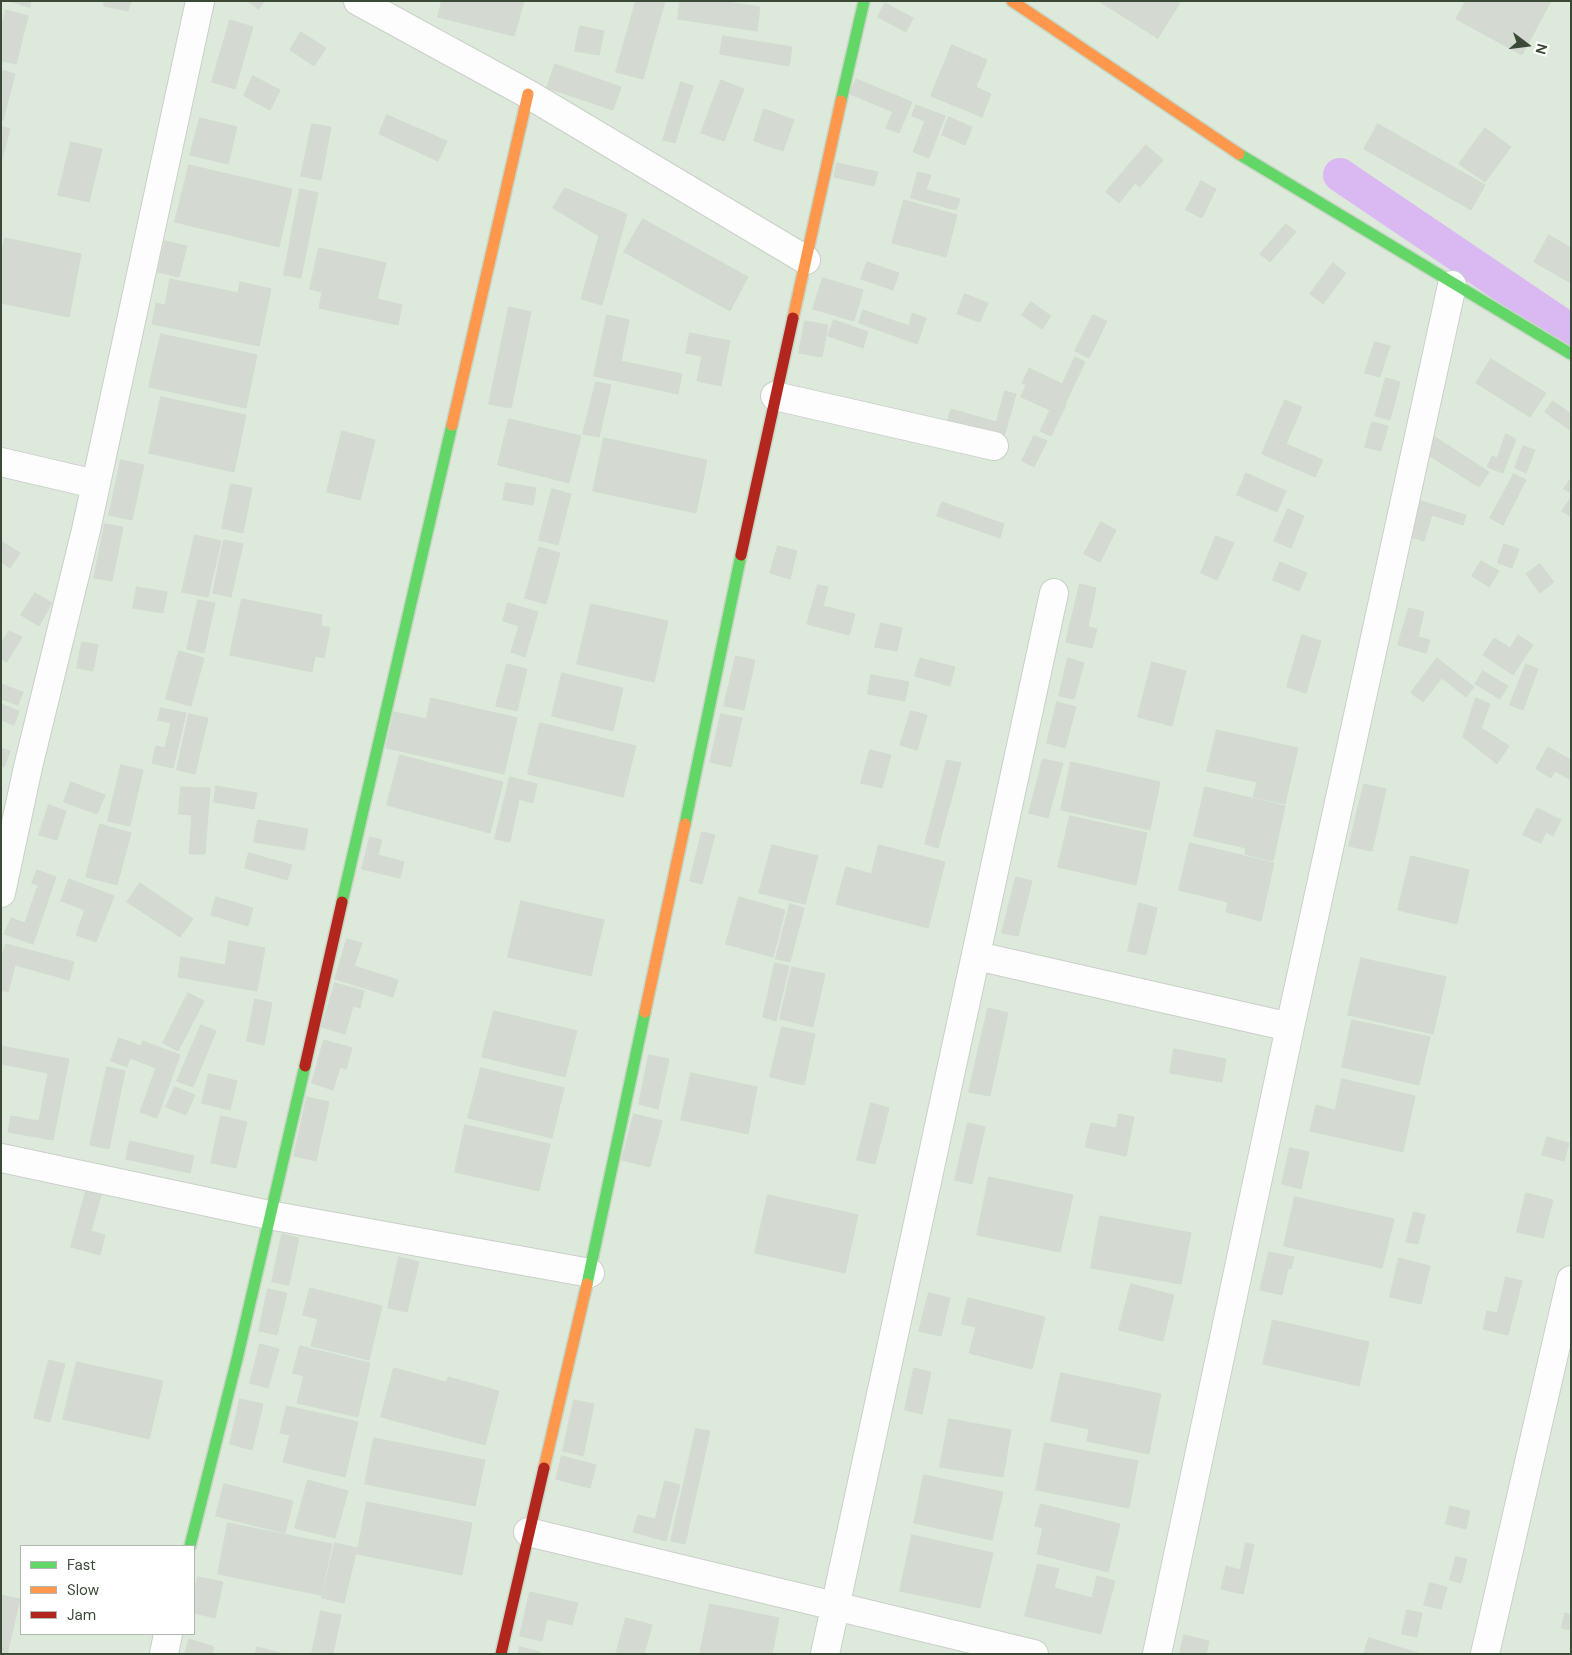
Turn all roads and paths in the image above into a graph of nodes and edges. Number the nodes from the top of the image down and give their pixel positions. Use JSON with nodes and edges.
{"nodes":[{"id":1,"x":200,"y":1,"type":"edge"},
{"id":2,"x":358,"y":1,"type":"edge"},
{"id":3,"x":864,"y":1,"type":"edge"},
{"id":4,"x":1012,"y":1,"type":"edge"},
{"id":5,"x":528,"y":94,"type":"junction"},
{"id":6,"x":806,"y":260,"type":"junction"},
{"id":7,"x":1452,"y":285,"type":"junction"},
{"id":8,"x":1571,"y":354,"type":"edge"},
{"id":9,"x":775,"y":396,"type":"junction"},
{"id":10,"x":994,"y":446,"type":"dead end"},
{"id":11,"x":1,"y":462,"type":"edge"},
{"id":12,"x":95,"y":484,"type":"junction"},
{"id":13,"x":1054,"y":593,"type":"dead end"},
{"id":14,"x":1,"y":893,"type":"edge"},
{"id":15,"x":976,"y":956,"type":"junction"},
{"id":16,"x":1290,"y":1027,"type":"junction"},
{"id":17,"x":1,"y":1158,"type":"edge"},
{"id":18,"x":269,"y":1215,"type":"junction"},
{"id":19,"x":590,"y":1273,"type":"junction"},
{"id":20,"x":1571,"y":1280,"type":"edge"},
{"id":21,"x":528,"y":1532,"type":"junction"},
{"id":22,"x":190,"y":1545,"type":"edge"},
{"id":23,"x":835,"y":1605,"type":"junction"},
{"id":24,"x":168,"y":1635,"type":"edge"},
{"id":25,"x":164,"y":1654,"type":"edge"},
{"id":26,"x":501,"y":1654,"type":"edge"},
{"id":27,"x":825,"y":1654,"type":"edge"},
{"id":28,"x":1034,"y":1654,"type":"edge"},
{"id":29,"x":1157,"y":1654,"type":"edge"},
{"id":30,"x":1485,"y":1654,"type":"edge"}],
"edges":[{"from":1,"to":12,"type":"street"},
{"from":2,"to":5,"type":"street"},
{"from":3,"to":6,"type":"street"},
{"from":4,"to":7,"type":"street"},
{"from":5,"to":6,"type":"street"},
{"from":5,"to":18,"type":"street"},
{"from":6,"to":9,"type":"street"},
{"from":7,"to":8,"type":"street"},
{"from":7,"to":16,"type":"street"},
{"from":9,"to":10,"type":"street"},
{"from":9,"to":19,"type":"street"},
{"from":11,"to":12,"type":"street"},
{"from":12,"to":14,"type":"street"},
{"from":13,"to":15,"type":"street"},
{"from":15,"to":16,"type":"street"},
{"from":15,"to":23,"type":"street"},
{"from":16,"to":29,"type":"street"},
{"from":17,"to":18,"type":"street"},
{"from":18,"to":19,"type":"street"},
{"from":18,"to":22,"type":"street"},
{"from":19,"to":21,"type":"street"},
{"from":20,"to":30,"type":"street"},
{"from":21,"to":23,"type":"street"},
{"from":21,"to":26,"type":"street"},
{"from":23,"to":27,"type":"street"},
{"from":23,"to":28,"type":"street"},
{"from":24,"to":25,"type":"street"}]}
